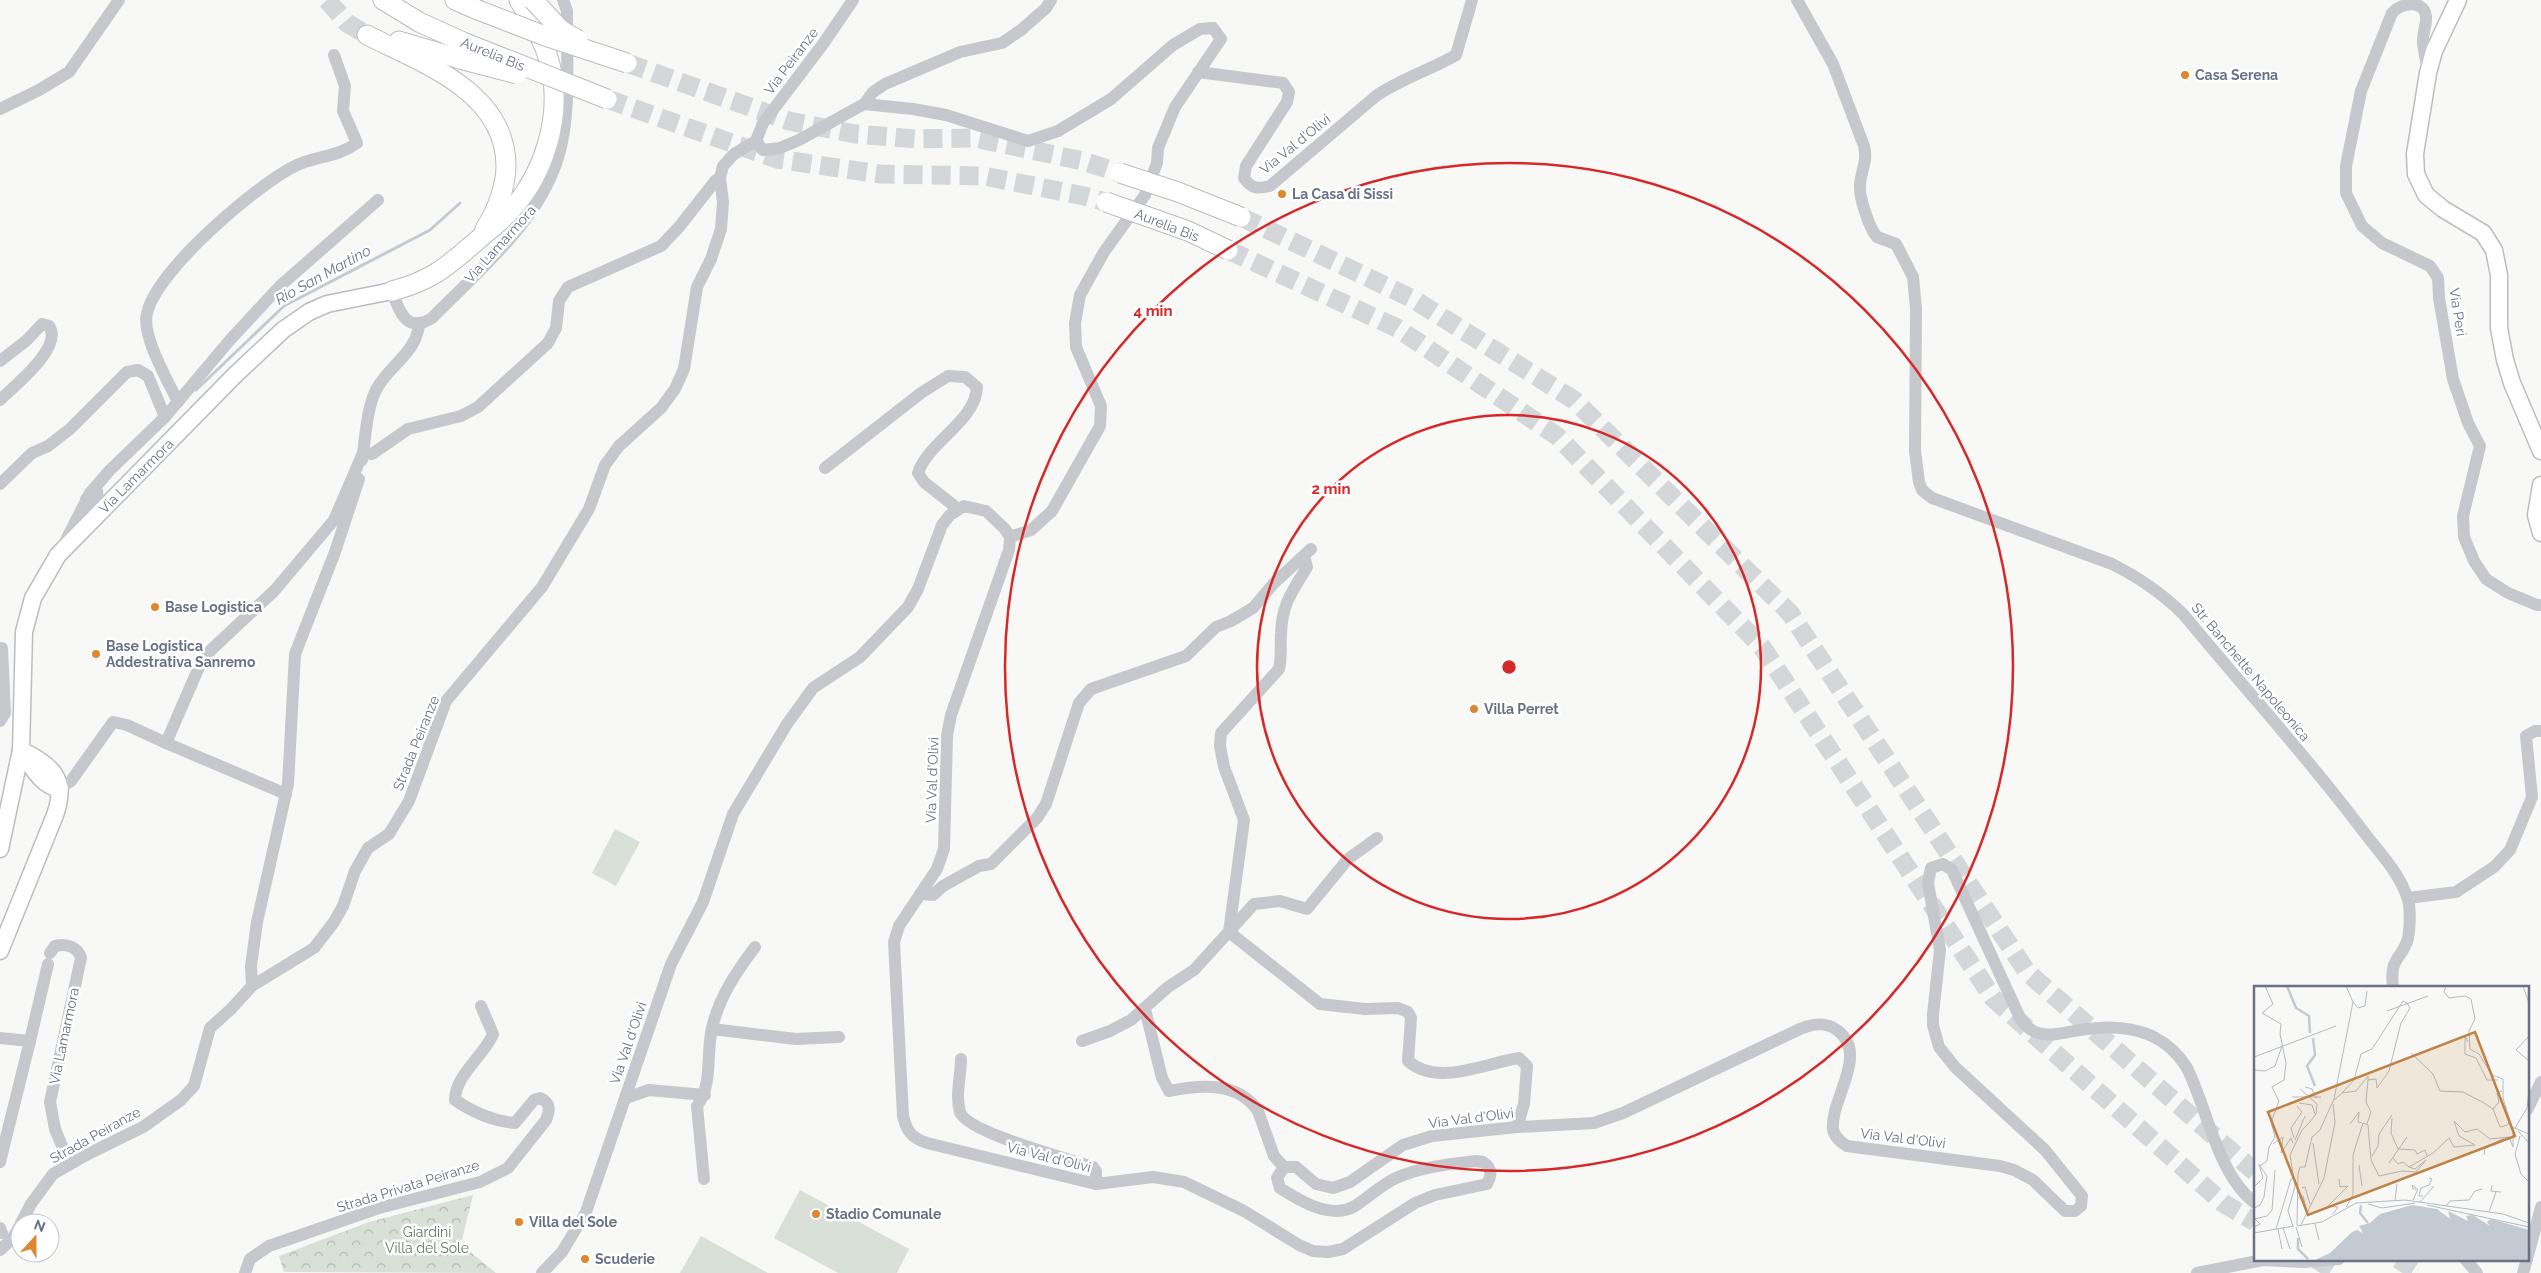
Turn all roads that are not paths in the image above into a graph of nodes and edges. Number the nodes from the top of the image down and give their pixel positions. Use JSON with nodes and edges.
{"nodes":[{"id":1,"x":119,"y":0,"type":"edge"},
{"id":2,"x":384,"y":0,"type":"edge"},
{"id":3,"x":455,"y":0,"type":"edge"},
{"id":4,"x":562,"y":0,"type":"edge"},
{"id":5,"x":853,"y":0,"type":"edge"},
{"id":6,"x":1051,"y":0,"type":"edge"},
{"id":7,"x":1472,"y":0,"type":"edge"},
{"id":8,"x":1797,"y":0,"type":"edge"},
{"id":9,"x":2458,"y":0,"type":"edge"},
{"id":10,"x":522,"y":3,"type":"edge"},
{"id":11,"x":461,"y":50,"type":"junction"},
{"id":12,"x":334,"y":55,"type":"dead end"},
{"id":13,"x":1198,"y":72,"type":"junction"},
{"id":14,"x":2428,"y":72,"type":"junction"},
{"id":15,"x":607,"y":99,"type":"tunnel mouth"},
{"id":16,"x":864,"y":104,"type":"junction"},
{"id":17,"x":0,"y":109,"type":"edge"},
{"id":18,"x":756,"y":141,"type":"junction"},
{"id":19,"x":1120,"y":173,"type":"tunnel mouth"},
{"id":20,"x":720,"y":178,"type":"junction"},
{"id":21,"x":378,"y":200,"type":"dead end"},
{"id":22,"x":1106,"y":202,"type":"tunnel mouth"},
{"id":23,"x":1241,"y":217,"type":"tunnel mouth"},
{"id":24,"x":477,"y":240,"type":"junction"},
{"id":25,"x":1228,"y":250,"type":"tunnel mouth"},
{"id":26,"x":392,"y":292,"type":"junction"},
{"id":27,"x":419,"y":324,"type":"junction"},
{"id":28,"x":0,"y":361,"type":"edge"},
{"id":29,"x":0,"y":400,"type":"edge"},
{"id":30,"x":178,"y":402,"type":"junction"},
{"id":31,"x":165,"y":417,"type":"junction"},
{"id":32,"x":2541,"y":452,"type":"edge"},
{"id":33,"x":363,"y":453,"type":"junction"},
{"id":34,"x":825,"y":468,"type":"dead end"},
{"id":35,"x":0,"y":484,"type":"edge"},
{"id":36,"x":2541,"y":485,"type":"edge"},
{"id":37,"x":93,"y":491,"type":"junction"},
{"id":38,"x":114,"y":497,"type":"junction"},
{"id":39,"x":958,"y":509,"type":"junction"},
{"id":40,"x":99,"y":512,"type":"junction"},
{"id":41,"x":2541,"y":533,"type":"edge"},
{"id":42,"x":1010,"y":537,"type":"junction"},
{"id":43,"x":58,"y":555,"type":"junction"},
{"id":44,"x":2541,"y":605,"type":"edge"},
{"id":45,"x":2,"y":648,"type":"dead end"},
{"id":46,"x":0,"y":721,"type":"edge"},
{"id":47,"x":2541,"y":731,"type":"edge"},
{"id":48,"x":166,"y":743,"type":"junction"},
{"id":49,"x":21,"y":750,"type":"junction"},
{"id":50,"x":60,"y":788,"type":"junction"},
{"id":51,"x":286,"y":794,"type":"junction"},
{"id":52,"x":4,"y":814,"type":"edge"},
{"id":53,"x":1377,"y":838,"type":"dead end"},
{"id":54,"x":0,"y":849,"type":"edge"},
{"id":55,"x":920,"y":894,"type":"junction"},
{"id":56,"x":2408,"y":898,"type":"junction"},
{"id":57,"x":1228,"y":932,"type":"junction"},
{"id":58,"x":756,"y":947,"type":"dead end"},
{"id":59,"x":0,"y":951,"type":"edge"},
{"id":60,"x":252,"y":986,"type":"junction"},
{"id":61,"x":2393,"y":986,"type":"edge"},
{"id":62,"x":481,"y":1006,"type":"dead end"},
{"id":63,"x":1145,"y":1009,"type":"junction"},
{"id":64,"x":712,"y":1029,"type":"junction"},
{"id":65,"x":839,"y":1037,"type":"dead end"},
{"id":66,"x":0,"y":1038,"type":"edge"},
{"id":67,"x":30,"y":1041,"type":"junction"},
{"id":68,"x":1082,"y":1041,"type":"dead end"},
{"id":69,"x":961,"y":1059,"type":"dead end"},
{"id":70,"x":2541,"y":1082,"type":"edge"},
{"id":71,"x":626,"y":1095,"type":"junction"},
{"id":72,"x":706,"y":1095,"type":"junction"},
{"id":73,"x":2528,"y":1108,"type":"edge"},
{"id":74,"x":1517,"y":1128,"type":"junction"},
{"id":75,"x":66,"y":1153,"type":"dead end"},
{"id":76,"x":0,"y":1162,"type":"edge"},
{"id":77,"x":1284,"y":1166,"type":"junction"},
{"id":78,"x":704,"y":1179,"type":"dead end"},
{"id":79,"x":1096,"y":1184,"type":"junction"},
{"id":80,"x":2254,"y":1202,"type":"edge"},
{"id":81,"x":2541,"y":1207,"type":"edge"},
{"id":82,"x":27,"y":1213,"type":"edge"},
{"id":83,"x":10,"y":1241,"type":"edge"},
{"id":84,"x":0,"y":1250,"type":"edge"},
{"id":85,"x":2528,"y":1252,"type":"edge"},
{"id":86,"x":2263,"y":1260,"type":"edge"},
{"id":87,"x":2263,"y":1260,"type":"edge"},
{"id":88,"x":2327,"y":1260,"type":"edge"},
{"id":89,"x":2466,"y":1260,"type":"edge"},
{"id":90,"x":2526,"y":1260,"type":"edge"},
{"id":91,"x":245,"y":1273,"type":"edge"},
{"id":92,"x":542,"y":1273,"type":"edge"},
{"id":93,"x":2197,"y":1273,"type":"edge"},
{"id":94,"x":2478,"y":1273,"type":"edge"},
{"id":95,"x":2523,"y":1273,"type":"edge"}],
"edges":[{"from":1,"to":17,"type":"street"},
{"from":2,"to":11,"type":"highway","name":"Aurelia Bis"},
{"from":3,"to":10,"type":"highway","bridge":true},
{"from":4,"to":27,"type":"street","name":"Via Lamarmora"},
{"from":5,"to":18,"type":"street","name":"Via Peiranze"},
{"from":6,"to":16,"type":"street"},
{"from":7,"to":13,"type":"street","name":"Via Val d'Olivi"},
{"from":8,"to":56,"type":"street","name":"Str. Banchette Napoleonica"},
{"from":9,"to":14,"type":"main road"},
{"from":10,"to":24,"type":"highway"},
{"from":11,"to":15,"type":"highway","name":"Aurelia Bis","bridge":true},
{"from":11,"to":24,"type":"highway"},
{"from":12,"to":30,"type":"street"},
{"from":13,"to":16,"type":"street"},
{"from":13,"to":42,"type":"street"},
{"from":14,"to":32,"type":"main road"},
{"from":14,"to":44,"type":"street","name":"Via Peri"},
{"from":16,"to":18,"type":"street"},
{"from":18,"to":20,"type":"street"},
{"from":19,"to":23,"type":"highway","bridge":true},
{"from":20,"to":33,"type":"street"},
{"from":20,"to":60,"type":"street","name":"Strada Peiranze"},
{"from":21,"to":30,"type":"street","name":"Via Lamarmora"},
{"from":22,"to":25,"type":"highway","name":"Aurelia Bis","bridge":true},
{"from":24,"to":26,"type":"highway"},
{"from":26,"to":27,"type":"street"},
{"from":26,"to":38,"type":"main road","name":"Via Lamarmora"},
{"from":27,"to":33,"type":"street"},
{"from":28,"to":29,"type":"street"},
{"from":30,"to":31,"type":"street","name":"Via Lamarmora"},
{"from":31,"to":35,"type":"street"},
{"from":31,"to":37,"type":"street","name":"Via Lamarmora"},
{"from":33,"to":48,"type":"street"},
{"from":33,"to":51,"type":"street"},
{"from":34,"to":39,"type":"street"},
{"from":36,"to":41,"type":"main road"},
{"from":37,"to":38,"type":"street"},
{"from":37,"to":40,"type":"street"},
{"from":37,"to":43,"type":"street","name":"Via Lamarmora"},
{"from":38,"to":40,"type":"main road","name":"Via Lamarmora"},
{"from":39,"to":42,"type":"street"},
{"from":39,"to":71,"type":"street","name":"Via Val d'Olivi"},
{"from":40,"to":43,"type":"main road","name":"Via Lamarmora"},
{"from":42,"to":55,"type":"street","name":"Via Val d'Olivi"},
{"from":43,"to":49,"type":"main road","name":"Via Lamarmora"},
{"from":45,"to":46,"type":"street"},
{"from":47,"to":56,"type":"street"},
{"from":48,"to":50,"type":"street"},
{"from":48,"to":51,"type":"street"},
{"from":49,"to":50,"type":"main road"},
{"from":49,"to":52,"type":"main road","name":"Via Lamarmora"},
{"from":50,"to":59,"type":"main road"},
{"from":51,"to":60,"type":"street"},
{"from":52,"to":54,"type":"main road","name":"Via Lamarmora"},
{"from":53,"to":57,"type":"street"},
{"from":55,"to":57,"type":"street"},
{"from":55,"to":79,"type":"street","name":"Via Val d'Olivi"},
{"from":56,"to":61,"type":"street","name":"Str. Banchette Napoleonica"},
{"from":57,"to":63,"type":"street"},
{"from":57,"to":74,"type":"street"},
{"from":58,"to":64,"type":"street"},
{"from":60,"to":82,"type":"street","name":"Strada Peiranze"},
{"from":62,"to":91,"type":"street","name":"Strada Privata Peiranze"},
{"from":63,"to":68,"type":"street"},
{"from":63,"to":77,"type":"street"},
{"from":64,"to":65,"type":"street"},
{"from":64,"to":72,"type":"street"},
{"from":66,"to":67,"type":"street"},
{"from":67,"to":75,"type":"street","name":"Via Lamarmora"},
{"from":67,"to":76,"type":"street","name":"Via Lamarmora"},
{"from":69,"to":79,"type":"street"},
{"from":70,"to":73,"type":"street"},
{"from":71,"to":72,"type":"street"},
{"from":71,"to":92,"type":"street","name":"Via Val d'Olivi"},
{"from":72,"to":78,"type":"street"},
{"from":74,"to":77,"type":"street","name":"Via Val d'Olivi"},
{"from":74,"to":80,"type":"street","name":"Via Val d'Olivi"},
{"from":77,"to":79,"type":"street","name":"Via Val d'Olivi"},
{"from":81,"to":85,"type":"street"},
{"from":83,"to":84,"type":"street","name":"Strada Peiranze"},
{"from":86,"to":93,"type":"street"},
{"from":87,"to":88,"type":"street"},
{"from":89,"to":94,"type":"street"},
{"from":90,"to":95,"type":"street"}]}
